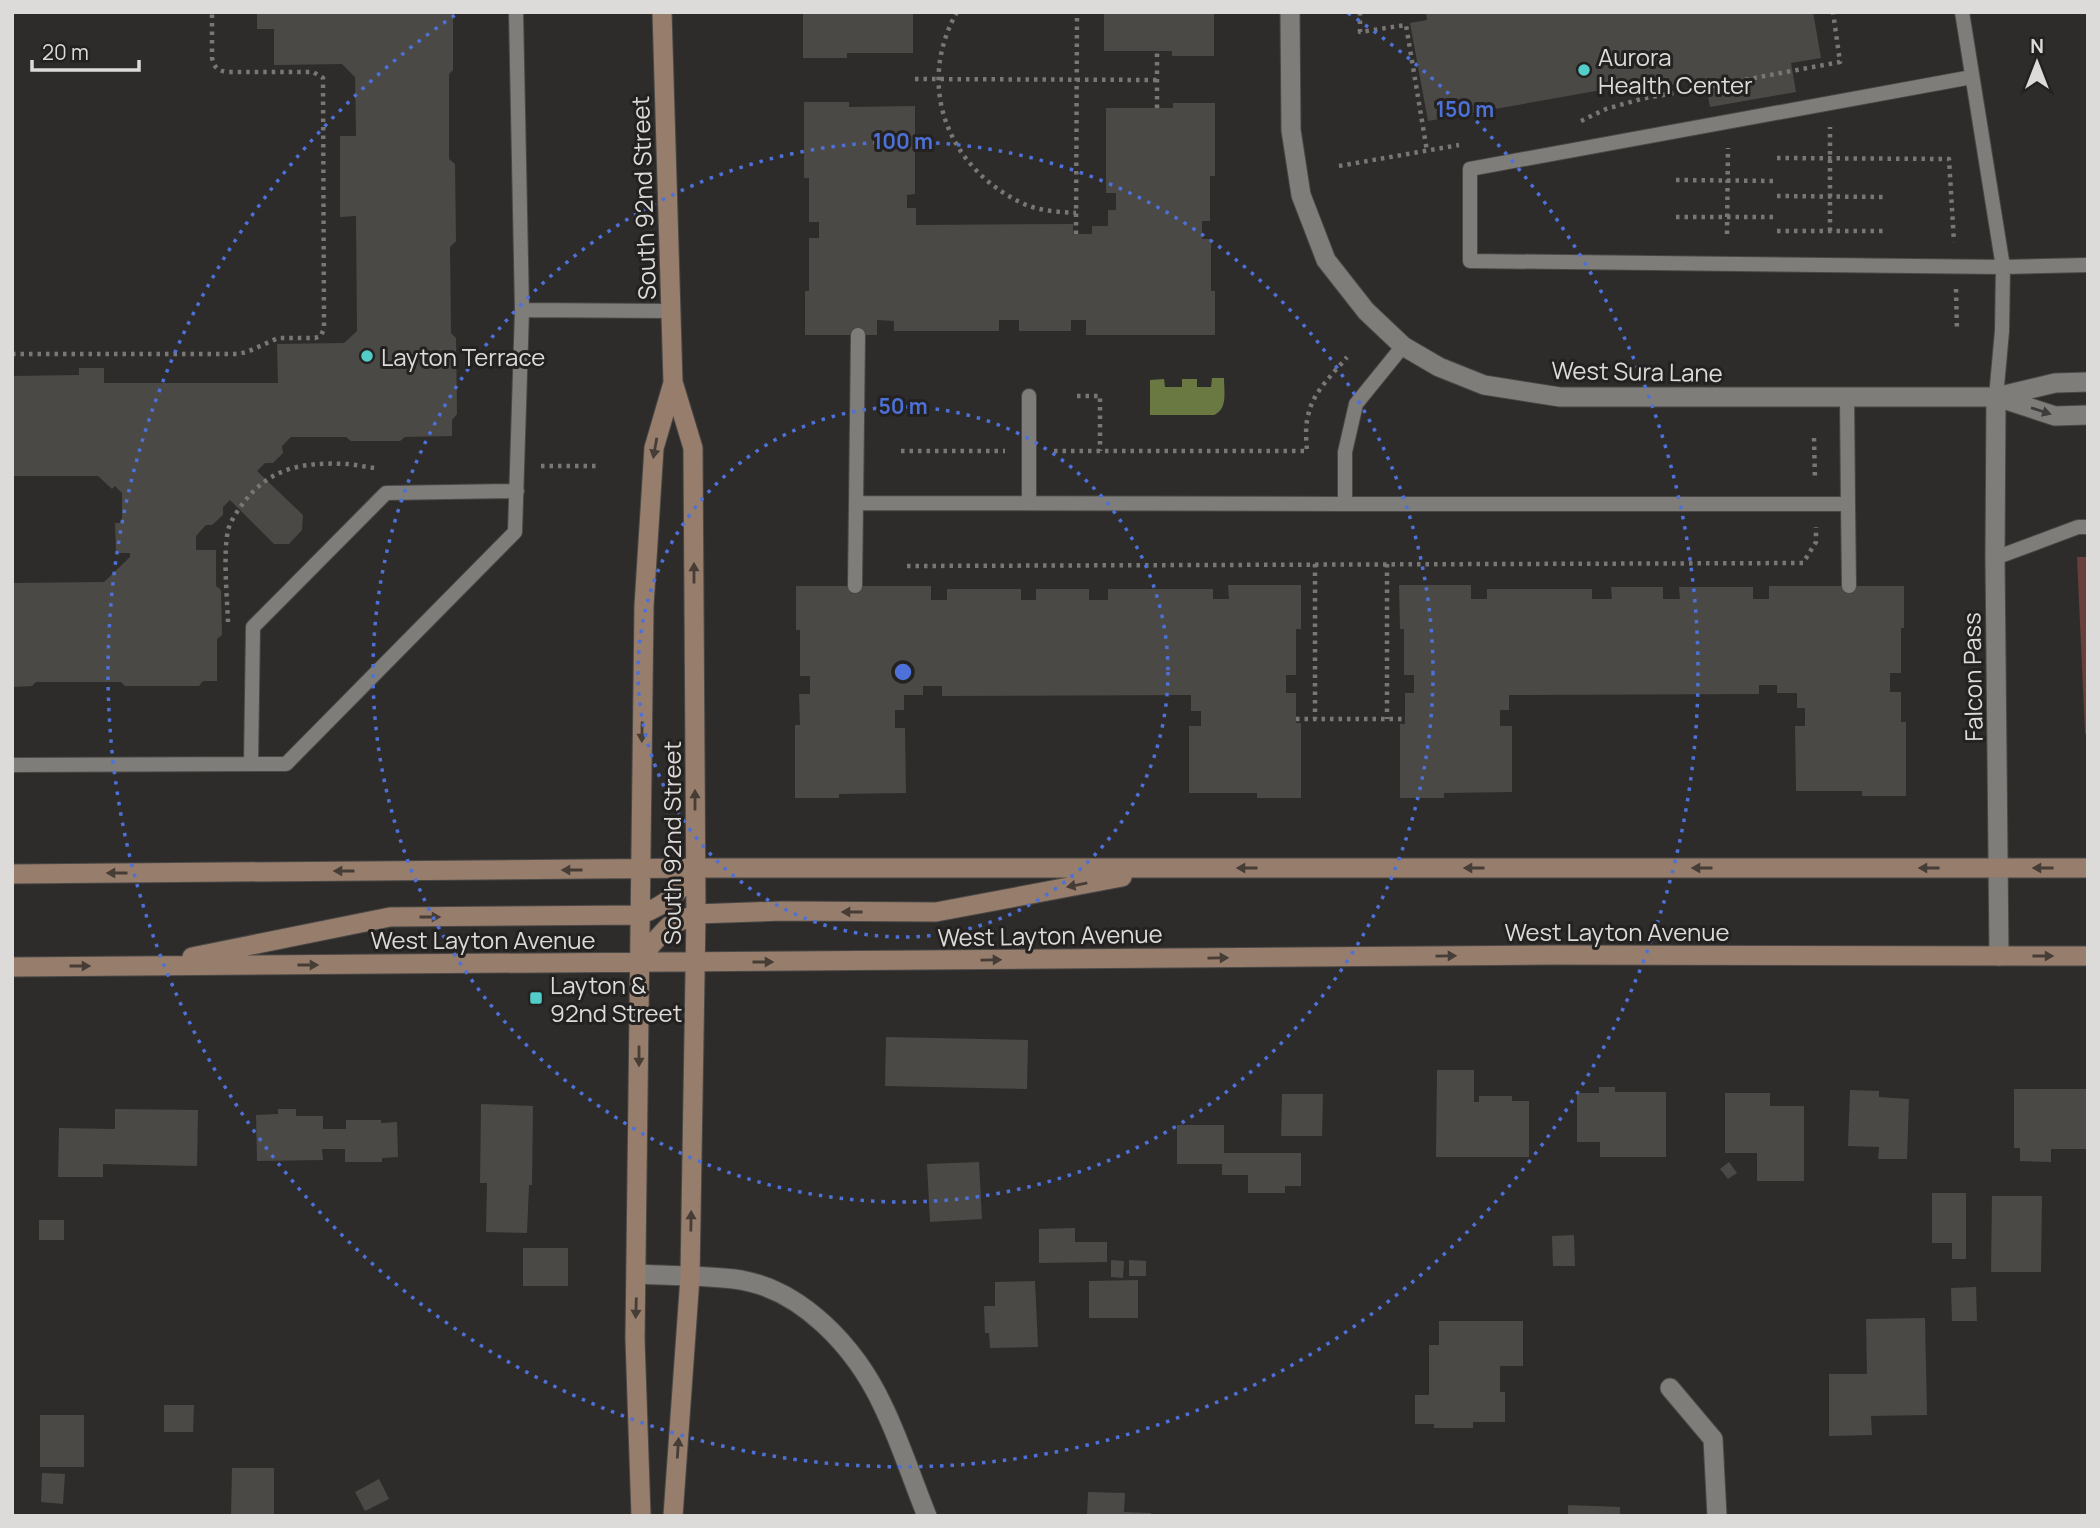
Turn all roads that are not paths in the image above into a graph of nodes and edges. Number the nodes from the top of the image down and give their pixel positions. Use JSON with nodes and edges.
{"nodes":[{"id":1,"x":516,"y":12,"type":"edge"},
{"id":2,"x":662,"y":12,"type":"edge"},
{"id":3,"x":1290,"y":12,"type":"edge"},
{"id":4,"x":1962,"y":12,"type":"edge"},
{"id":5,"x":1972,"y":77,"type":"junction"},
{"id":6,"x":2088,"y":265,"type":"edge"},
{"id":7,"x":2003,"y":267,"type":"junction"},
{"id":8,"x":522,"y":310,"type":"junction"},
{"id":9,"x":670,"y":311,"type":"junction"},
{"id":10,"x":858,"y":335,"type":"dead end"},
{"id":11,"x":1403,"y":346,"type":"junction"},
{"id":12,"x":673,"y":382,"type":"junction"},
{"id":13,"x":2088,"y":382,"type":"edge"},
{"id":14,"x":1028,"y":396,"type":"dead end"},
{"id":15,"x":1847,"y":397,"type":"junction"},
{"id":16,"x":1996,"y":397,"type":"junction"},
{"id":17,"x":2088,"y":415,"type":"edge"},
{"id":18,"x":516,"y":491,"type":"junction"},
{"id":19,"x":856,"y":503,"type":"junction"},
{"id":20,"x":1029,"y":503,"type":"junction"},
{"id":21,"x":1345,"y":504,"type":"junction"},
{"id":22,"x":1849,"y":504,"type":"junction"},
{"id":23,"x":2088,"y":527,"type":"edge"},
{"id":24,"x":1995,"y":558,"type":"junction"},
{"id":25,"x":855,"y":586,"type":"dead end"},
{"id":26,"x":1849,"y":586,"type":"dead end"},
{"id":27,"x":251,"y":764,"type":"junction"},
{"id":28,"x":12,"y":765,"type":"edge"},
{"id":29,"x":696,"y":868,"type":"junction"},
{"id":30,"x":1168,"y":868,"type":"junction"},
{"id":31,"x":1998,"y":868,"type":"junction"},
{"id":32,"x":2088,"y":869,"type":"edge"},
{"id":33,"x":640,"y":870,"type":"junction"},
{"id":34,"x":12,"y":874,"type":"edge"},
{"id":35,"x":696,"y":914,"type":"junction"},
{"id":36,"x":640,"y":915,"type":"junction"},
{"id":37,"x":1998,"y":956,"type":"junction"},
{"id":38,"x":2088,"y":956,"type":"edge"},
{"id":39,"x":695,"y":962,"type":"junction"},
{"id":40,"x":639,"y":963,"type":"junction"},
{"id":41,"x":146,"y":966,"type":"junction"},
{"id":42,"x":12,"y":967,"type":"edge"},
{"id":43,"x":637,"y":1274,"type":"junction"},
{"id":44,"x":690,"y":1277,"type":"junction"},
{"id":45,"x":1670,"y":1388,"type":"dead end"},
{"id":46,"x":641,"y":1516,"type":"edge"},
{"id":47,"x":673,"y":1516,"type":"edge"},
{"id":48,"x":927,"y":1516,"type":"edge"},
{"id":49,"x":1717,"y":1516,"type":"edge"}],
"edges":[{"from":1,"to":8,"type":"lane"},
{"from":2,"to":9,"type":"main road","name":"South 92nd Street"},
{"from":3,"to":11,"type":"street","name":"West Sura Lane"},
{"from":4,"to":5,"type":"lane"},
{"from":5,"to":7,"type":"lane"},
{"from":5,"to":7,"type":"lane"},
{"from":6,"to":7,"type":"lane"},
{"from":7,"to":16,"type":"lane"},
{"from":8,"to":9,"type":"lane"},
{"from":8,"to":18,"type":"lane"},
{"from":9,"to":12,"type":"main road","name":"South 92nd Street"},
{"from":10,"to":19,"type":"lane"},
{"from":11,"to":15,"type":"street","name":"West Sura Lane"},
{"from":11,"to":21,"type":"lane"},
{"from":29,"to":12,"type":"main road","name":"South 92nd Street","one_way":true},
{"from":12,"to":33,"type":"main road","name":"South 92nd Street","one_way":true},
{"from":13,"to":16,"type":"street","name":"West Sura Lane"},
{"from":14,"to":20,"type":"lane"},
{"from":15,"to":16,"type":"street","name":"West Sura Lane"},
{"from":15,"to":22,"type":"lane"},
{"from":16,"to":17,"type":"street","name":"West Sura Lane","one_way":true},
{"from":16,"to":24,"type":"street","name":"Falcon Pass"},
{"from":18,"to":27,"type":"lane"},
{"from":18,"to":27,"type":"lane"},
{"from":19,"to":20,"type":"lane"},
{"from":19,"to":25,"type":"lane"},
{"from":20,"to":21,"type":"lane"},
{"from":21,"to":22,"type":"lane"},
{"from":22,"to":26,"type":"lane"},
{"from":23,"to":24,"type":"lane"},
{"from":24,"to":31,"type":"street","name":"Falcon Pass"},
{"from":27,"to":28,"type":"lane"},
{"from":29,"to":30,"type":"main road"},
{"from":29,"to":33,"type":"main road"},
{"from":29,"to":35,"type":"main road","name":"South 92nd Street"},
{"from":29,"to":36,"type":"main road"},
{"from":31,"to":30,"type":"main road","one_way":true},
{"from":30,"to":35,"type":"main road","one_way":true},
{"from":32,"to":31,"type":"main road","one_way":true},
{"from":31,"to":37,"type":"street","name":"Falcon Pass"},
{"from":33,"to":34,"type":"main road","one_way":true},
{"from":33,"to":36,"type":"main road","name":"South 92nd Street"},
{"from":35,"to":39,"type":"main road","name":"South 92nd Street"},
{"from":35,"to":40,"type":"main road"},
{"from":36,"to":40,"type":"main road","name":"South 92nd Street"},
{"from":41,"to":36,"type":"main road","one_way":true},
{"from":37,"to":38,"type":"main road","name":"West Layton Avenue","one_way":true},
{"from":39,"to":37,"type":"main road","name":"West Layton Avenue","one_way":true},
{"from":39,"to":40,"type":"main road","name":"West Layton Avenue"},
{"from":44,"to":39,"type":"main road","name":"South 92nd Street","one_way":true},
{"from":41,"to":40,"type":"main road","name":"West Layton Avenue","one_way":true},
{"from":40,"to":43,"type":"main road","name":"South 92nd Street","one_way":true},
{"from":42,"to":41,"type":"main road","name":"West Layton Avenue","one_way":true},
{"from":43,"to":44,"type":"street"},
{"from":43,"to":46,"type":"main road","name":"South 92nd Street","one_way":true},
{"from":47,"to":44,"type":"main road","name":"South 92nd Street","one_way":true},
{"from":44,"to":48,"type":"street"},
{"from":45,"to":49,"type":"street"}]}
